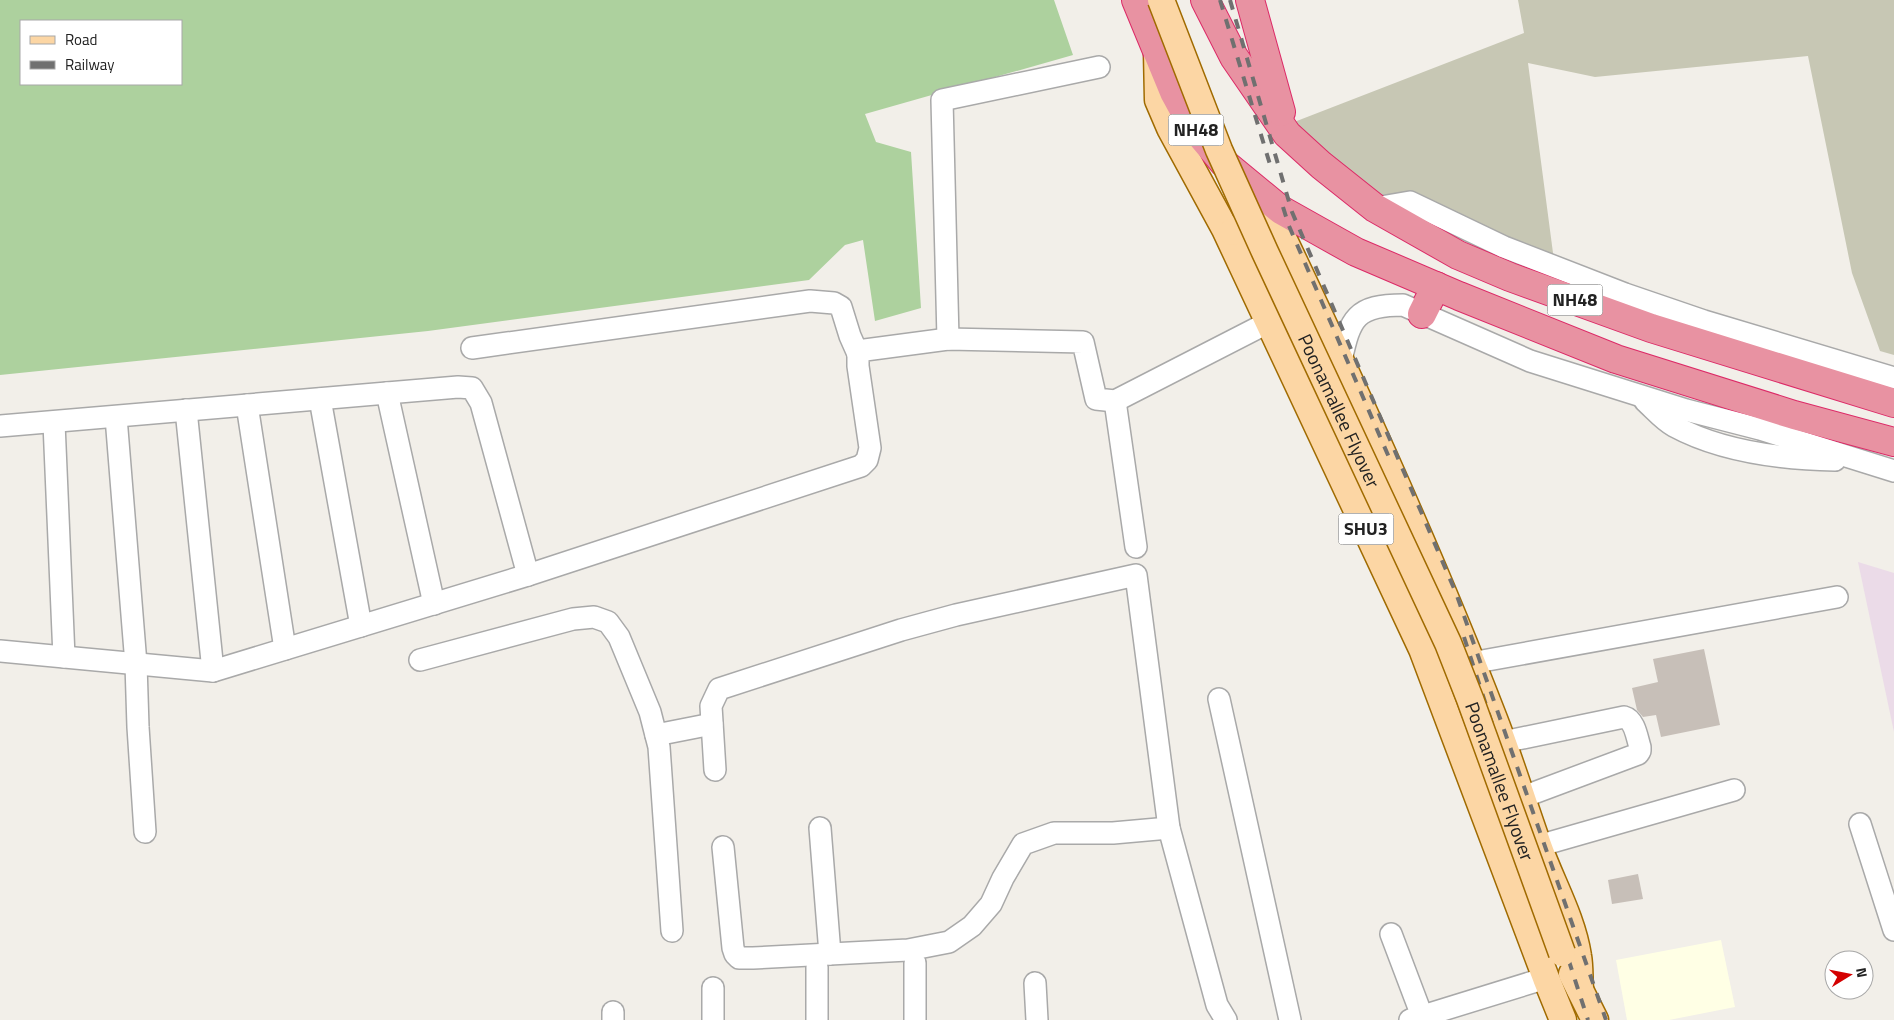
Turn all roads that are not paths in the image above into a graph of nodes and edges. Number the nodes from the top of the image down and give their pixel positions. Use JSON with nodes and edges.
{"nodes":[{"id":1,"x":1250,"y":0,"type":"edge"},
{"id":2,"x":1210,"y":1,"type":"edge"},
{"id":3,"x":1141,"y":3,"type":"edge"},
{"id":4,"x":1157,"y":48,"type":"junction"},
{"id":5,"x":1099,"y":66,"type":"dead end"},
{"id":6,"x":1287,"y":134,"type":"junction"},
{"id":7,"x":1375,"y":208,"type":"junction"},
{"id":8,"x":1227,"y":234,"type":"junction"},
{"id":9,"x":1436,"y":286,"type":"junction"},
{"id":10,"x":1422,"y":314,"type":"junction"},
{"id":11,"x":1269,"y":322,"type":"junction"},
{"id":12,"x":948,"y":339,"type":"junction"},
{"id":13,"x":472,"y":348,"type":"dead end"},
{"id":14,"x":858,"y":354,"type":"junction"},
{"id":15,"x":1341,"y":360,"type":"junction"},
{"id":16,"x":1894,"y":378,"type":"edge"},
{"id":17,"x":387,"y":393,"type":"junction"},
{"id":18,"x":320,"y":399,"type":"junction"},
{"id":19,"x":1115,"y":402,"type":"junction"},
{"id":20,"x":1894,"y":403,"type":"edge"},
{"id":21,"x":248,"y":405,"type":"junction"},
{"id":22,"x":186,"y":410,"type":"junction"},
{"id":23,"x":116,"y":417,"type":"junction"},
{"id":24,"x":54,"y":423,"type":"junction"},
{"id":25,"x":0,"y":426,"type":"edge"},
{"id":26,"x":1894,"y":442,"type":"edge"},
{"id":27,"x":1892,"y":464,"type":"edge"},
{"id":28,"x":1136,"y":547,"type":"dead end"},
{"id":29,"x":528,"y":576,"type":"junction"},
{"id":30,"x":1837,"y":597,"type":"dead end"},
{"id":31,"x":434,"y":604,"type":"junction"},
{"id":32,"x":361,"y":626,"type":"junction"},
{"id":33,"x":285,"y":649,"type":"junction"},
{"id":34,"x":0,"y":651,"type":"edge"},
{"id":35,"x":64,"y":657,"type":"junction"},
{"id":36,"x":420,"y":660,"type":"dead end"},
{"id":37,"x":1471,"y":663,"type":"junction"},
{"id":38,"x":136,"y":664,"type":"junction"},
{"id":39,"x":213,"y":671,"type":"junction"},
{"id":40,"x":1219,"y":699,"type":"dead end"},
{"id":41,"x":712,"y":724,"type":"junction"},
{"id":42,"x":656,"y":735,"type":"junction"},
{"id":43,"x":1503,"y":742,"type":"junction"},
{"id":44,"x":715,"y":770,"type":"dead end"},
{"id":45,"x":1734,"y":790,"type":"dead end"},
{"id":46,"x":1523,"y":797,"type":"junction"},
{"id":47,"x":1860,"y":824,"type":"dead end"},
{"id":48,"x":820,"y":828,"type":"dead end"},
{"id":49,"x":1169,"y":828,"type":"junction"},
{"id":50,"x":144,"y":832,"type":"dead end"},
{"id":51,"x":723,"y":846,"type":"dead end"},
{"id":52,"x":1538,"y":846,"type":"junction"},
{"id":53,"x":672,"y":930,"type":"dead end"},
{"id":54,"x":1894,"y":930,"type":"edge"},
{"id":55,"x":1391,"y":934,"type":"dead end"},
{"id":56,"x":823,"y":961,"type":"junction"},
{"id":57,"x":915,"y":963,"type":"dead end"},
{"id":58,"x":1546,"y":978,"type":"junction"},
{"id":59,"x":1035,"y":983,"type":"dead end"},
{"id":60,"x":713,"y":988,"type":"dead end"},
{"id":61,"x":1580,"y":989,"type":"junction"},
{"id":62,"x":1448,"y":1014,"type":"edge"},
{"id":63,"x":1416,"y":1018,"type":"edge"},
{"id":64,"x":713,"y":1020,"type":"edge"},
{"id":65,"x":817,"y":1020,"type":"edge"},
{"id":66,"x":915,"y":1020,"type":"edge"},
{"id":67,"x":1037,"y":1020,"type":"edge"},
{"id":68,"x":1226,"y":1020,"type":"edge"},
{"id":69,"x":1290,"y":1020,"type":"edge"},
{"id":70,"x":1563,"y":1020,"type":"edge"},
{"id":71,"x":1595,"y":1020,"type":"edge"}],
"edges":[{"from":1,"to":6,"type":"highway"},
{"from":2,"to":6,"type":"highway","number":"NH48"},
{"from":3,"to":4,"type":"highway","number":"NH48"},
{"from":3,"to":61,"type":"main road","name":"Poonamallee Flyover","number":"SHU3","bridge":true},
{"from":4,"to":8,"type":"main road","number":"SHU3"},
{"from":4,"to":9,"type":"highway","number":"NH48"},
{"from":5,"to":12,"type":"street"},
{"from":6,"to":7,"type":"highway","number":"NH48"},
{"from":7,"to":16,"type":"street"},
{"from":7,"to":20,"type":"highway","number":"NH48"},
{"from":8,"to":11,"type":"main road","number":"SHU3"},
{"from":8,"to":15,"type":"main road"},
{"from":9,"to":10,"type":"highway"},
{"from":9,"to":26,"type":"highway","number":"NH48"},
{"from":10,"to":15,"type":"street"},
{"from":10,"to":27,"type":"street"},
{"from":11,"to":19,"type":"street"},
{"from":11,"to":58,"type":"main road","number":"SHU3"},
{"from":12,"to":14,"type":"street"},
{"from":12,"to":19,"type":"street"},
{"from":13,"to":14,"type":"street"},
{"from":14,"to":29,"type":"street"},
{"from":15,"to":37,"type":"main road"},
{"from":17,"to":18,"type":"street"},
{"from":17,"to":29,"type":"street"},
{"from":17,"to":31,"type":"street"},
{"from":18,"to":21,"type":"street"},
{"from":18,"to":32,"type":"street"},
{"from":19,"to":28,"type":"street"},
{"from":21,"to":22,"type":"street"},
{"from":21,"to":33,"type":"street"},
{"from":22,"to":23,"type":"street"},
{"from":22,"to":39,"type":"street"},
{"from":23,"to":24,"type":"street"},
{"from":23,"to":38,"type":"street"},
{"from":24,"to":25,"type":"street"},
{"from":24,"to":35,"type":"street"},
{"from":29,"to":31,"type":"street"},
{"from":30,"to":37,"type":"street"},
{"from":31,"to":32,"type":"street"},
{"from":32,"to":33,"type":"street"},
{"from":33,"to":39,"type":"street"},
{"from":34,"to":35,"type":"street"},
{"from":35,"to":38,"type":"street"},
{"from":36,"to":42,"type":"street"},
{"from":37,"to":43,"type":"main road"},
{"from":38,"to":39,"type":"street"},
{"from":38,"to":50,"type":"street"},
{"from":40,"to":69,"type":"street"},
{"from":41,"to":42,"type":"street"},
{"from":41,"to":44,"type":"street"},
{"from":41,"to":49,"type":"street"},
{"from":42,"to":53,"type":"street"},
{"from":43,"to":46,"type":"main road"},
{"from":43,"to":46,"type":"street"},
{"from":45,"to":52,"type":"street"},
{"from":46,"to":52,"type":"main road"},
{"from":47,"to":54,"type":"street"},
{"from":48,"to":56,"type":"street"},
{"from":49,"to":56,"type":"street"},
{"from":49,"to":68,"type":"street"},
{"from":51,"to":56,"type":"street"},
{"from":52,"to":61,"type":"main road"},
{"from":55,"to":63,"type":"street"},
{"from":56,"to":65,"type":"street"},
{"from":57,"to":66,"type":"street"},
{"from":58,"to":62,"type":"street"},
{"from":58,"to":70,"type":"main road","number":"SHU3"},
{"from":59,"to":67,"type":"street"},
{"from":60,"to":64,"type":"street"},
{"from":61,"to":71,"type":"main road","number":"SHU3"},
{"from":62,"to":63,"type":"street"}]}
